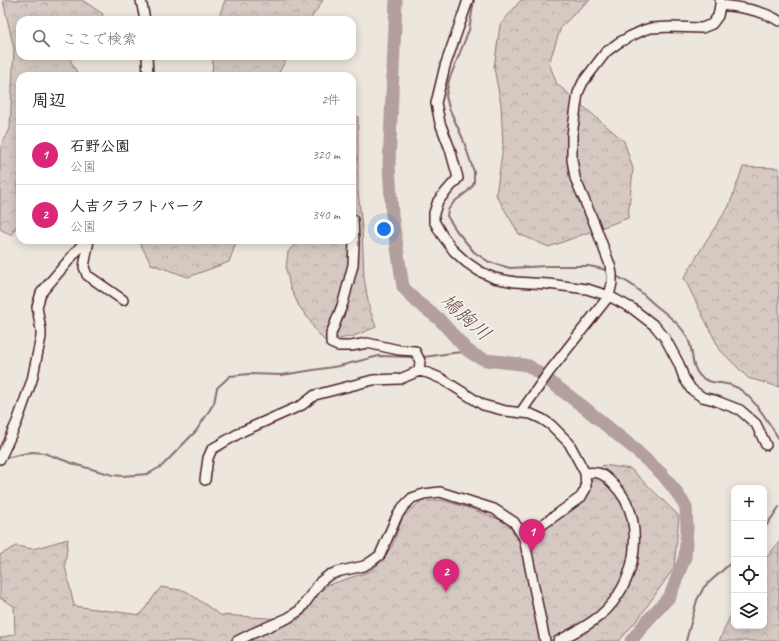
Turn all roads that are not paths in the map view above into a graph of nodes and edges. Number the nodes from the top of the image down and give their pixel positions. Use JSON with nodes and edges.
{"nodes":[{"id":1,"x":140,"y":0,"type":"edge"},
{"id":2,"x":468,"y":0,"type":"edge"},
{"id":3,"x":720,"y":3,"type":"edge"},
{"id":4,"x":144,"y":16,"type":"edge"},
{"id":5,"x":779,"y":21,"type":"edge"},
{"id":6,"x":147,"y":60,"type":"edge"},
{"id":7,"x":148,"y":72,"type":"edge"},
{"id":8,"x":84,"y":244,"type":"edge"},
{"id":9,"x":87,"y":244,"type":"edge"},
{"id":10,"x":354,"y":244,"type":"edge"},
{"id":11,"x":609,"y":296,"type":"junction"},
{"id":12,"x":123,"y":300,"type":"dead end"},
{"id":13,"x":419,"y":372,"type":"junction"},
{"id":14,"x":521,"y":412,"type":"junction"},
{"id":15,"x":766,"y":445,"type":"dead end"},
{"id":16,"x":0,"y":459,"type":"edge"},
{"id":17,"x":585,"y":473,"type":"junction"},
{"id":18,"x":205,"y":480,"type":"dead end"},
{"id":19,"x":524,"y":538,"type":"junction"},
{"id":20,"x":237,"y":641,"type":"edge"},
{"id":21,"x":545,"y":641,"type":"edge"},
{"id":22,"x":558,"y":641,"type":"edge"}],
"edges":[{"from":1,"to":4,"type":"street"},
{"from":2,"to":11,"type":"street"},
{"from":3,"to":5,"type":"street"},
{"from":3,"to":11,"type":"street"},
{"from":6,"to":7,"type":"street"},
{"from":8,"to":16,"type":"street"},
{"from":9,"to":12,"type":"street"},
{"from":10,"to":13,"type":"street"},
{"from":11,"to":14,"type":"street"},
{"from":11,"to":15,"type":"street"},
{"from":13,"to":14,"type":"street"},
{"from":13,"to":18,"type":"street"},
{"from":14,"to":17,"type":"street"},
{"from":17,"to":19,"type":"street"},
{"from":17,"to":22,"type":"street"},
{"from":19,"to":20,"type":"street"},
{"from":19,"to":21,"type":"street"}]}
